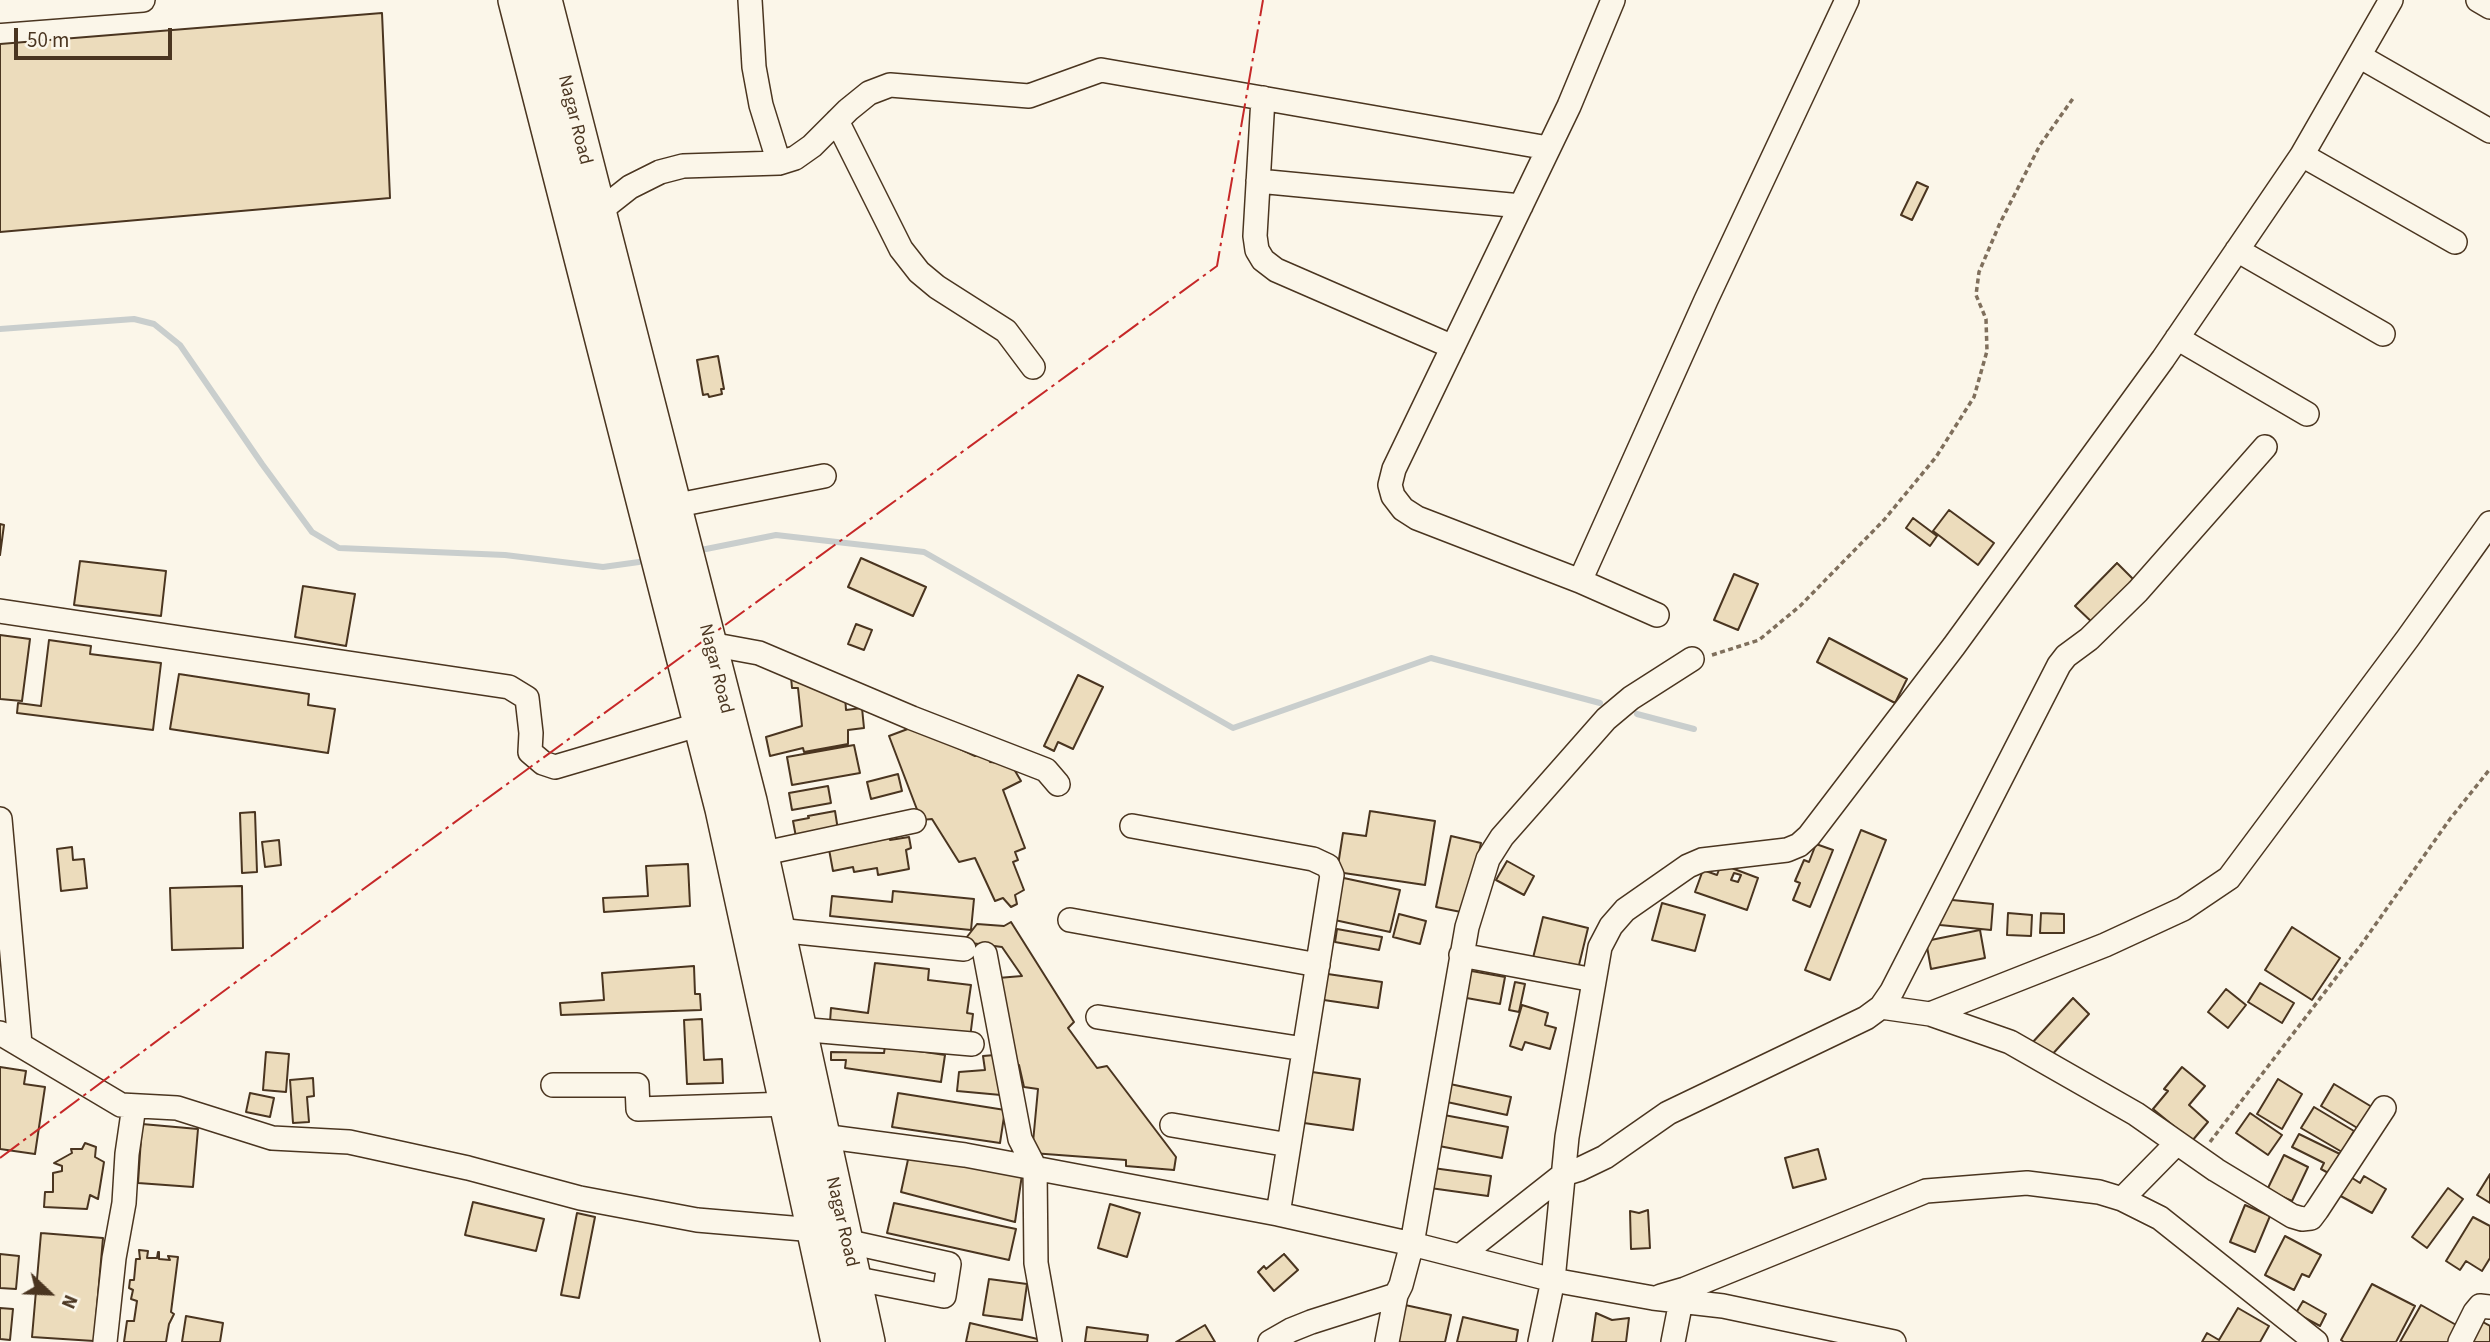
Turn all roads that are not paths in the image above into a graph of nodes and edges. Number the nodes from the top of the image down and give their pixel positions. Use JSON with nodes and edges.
{"nodes":[{"id":1,"x":143,"y":0,"type":"edge"},
{"id":2,"x":516,"y":0,"type":"edge"},
{"id":3,"x":544,"y":0,"type":"edge"},
{"id":4,"x":750,"y":0,"type":"edge"},
{"id":5,"x":1613,"y":0,"type":"edge"},
{"id":6,"x":1847,"y":0,"type":"edge"},
{"id":7,"x":2390,"y":0,"type":"edge"},
{"id":8,"x":2478,"y":0,"type":"edge"},
{"id":9,"x":2490,"y":7,"type":"edge"},
{"id":10,"x":0,"y":11,"type":"edge"},
{"id":11,"x":2359,"y":55,"type":"junction"},
{"id":12,"x":1263,"y":98,"type":"junction"},
{"id":13,"x":837,"y":121,"type":"junction"},
{"id":14,"x":2490,"y":131,"type":"edge"},
{"id":15,"x":1548,"y":148,"type":"junction"},
{"id":16,"x":2302,"y":155,"type":"junction"},
{"id":17,"x":779,"y":163,"type":"junction"},
{"id":18,"x":1258,"y":181,"type":"junction"},
{"id":19,"x":1521,"y":206,"type":"junction"},
{"id":20,"x":597,"y":213,"type":"junction"},
{"id":21,"x":2455,"y":242,"type":"dead end"},
{"id":22,"x":2237,"y":250,"type":"junction"},
{"id":23,"x":2383,"y":334,"type":"dead end"},
{"id":24,"x":2177,"y":338,"type":"junction"},
{"id":25,"x":1453,"y":347,"type":"junction"},
{"id":26,"x":1033,"y":368,"type":"dead end"},
{"id":27,"x":2306,"y":414,"type":"dead end"},
{"id":28,"x":2265,"y":447,"type":"dead end"},
{"id":29,"x":824,"y":476,"type":"dead end"},
{"id":30,"x":673,"y":506,"type":"junction"},
{"id":31,"x":2490,"y":523,"type":"edge"},
{"id":32,"x":1580,"y":581,"type":"junction"},
{"id":33,"x":0,"y":611,"type":"edge"},
{"id":34,"x":1657,"y":615,"type":"dead end"},
{"id":35,"x":708,"y":640,"type":"junction"},
{"id":36,"x":1692,"y":659,"type":"road end"},
{"id":37,"x":701,"y":724,"type":"junction"},
{"id":38,"x":1058,"y":784,"type":"dead end"},
{"id":39,"x":0,"y":819,"type":"edge"},
{"id":40,"x":914,"y":821,"type":"dead end"},
{"id":41,"x":1132,"y":826,"type":"dead end"},
{"id":42,"x":760,"y":854,"type":"junction"},
{"id":43,"x":3,"y":898,"type":"edge"},
{"id":44,"x":1070,"y":920,"type":"dead end"},
{"id":45,"x":777,"y":930,"type":"junction"},
{"id":46,"x":1461,"y":955,"type":"junction"},
{"id":47,"x":1318,"y":965,"type":"junction"},
{"id":48,"x":1594,"y":980,"type":"junction"},
{"id":49,"x":1881,"y":1007,"type":"junction"},
{"id":50,"x":1930,"y":1014,"type":"junction"},
{"id":51,"x":1098,"y":1017,"type":"dead end"},
{"id":52,"x":798,"y":1029,"type":"junction"},
{"id":53,"x":10,"y":1038,"type":"edge"},
{"id":54,"x":972,"y":1044,"type":"dead end"},
{"id":55,"x":1304,"y":1049,"type":"junction"},
{"id":56,"x":554,"y":1085,"type":"dead end"},
{"id":57,"x":788,"y":1104,"type":"junction"},
{"id":58,"x":134,"y":1105,"type":"junction"},
{"id":59,"x":2384,"y":1108,"type":"dead end"},
{"id":60,"x":1172,"y":1125,"type":"dead end"},
{"id":61,"x":822,"y":1136,"type":"junction"},
{"id":62,"x":2177,"y":1143,"type":"junction"},
{"id":63,"x":1289,"y":1144,"type":"junction"},
{"id":64,"x":1035,"y":1168,"type":"junction"},
{"id":65,"x":1564,"y":1174,"type":"junction"},
{"id":66,"x":2122,"y":1199,"type":"junction"},
{"id":67,"x":1278,"y":1214,"type":"junction"},
{"id":68,"x":830,"y":1235,"type":"junction"},
{"id":69,"x":1412,"y":1244,"type":"junction"},
{"id":70,"x":1460,"y":1256,"type":"junction"},
{"id":71,"x":853,"y":1278,"type":"junction"},
{"id":72,"x":1553,"y":1280,"type":"junction"},
{"id":73,"x":1396,"y":1296,"type":"junction"},
{"id":74,"x":1653,"y":1298,"type":"junction"},
{"id":75,"x":1681,"y":1301,"type":"junction"},
{"id":76,"x":2490,"y":1307,"type":"edge"},
{"id":77,"x":1821,"y":1334,"type":"edge"},
{"id":78,"x":106,"y":1342,"type":"edge"},
{"id":79,"x":839,"y":1342,"type":"edge"},
{"id":80,"x":867,"y":1342,"type":"edge"},
{"id":81,"x":1050,"y":1342,"type":"edge"},
{"id":82,"x":1270,"y":1342,"type":"edge"},
{"id":83,"x":1387,"y":1342,"type":"edge"},
{"id":84,"x":1540,"y":1342,"type":"edge"},
{"id":85,"x":1673,"y":1342,"type":"edge"},
{"id":86,"x":1894,"y":1342,"type":"edge"},
{"id":87,"x":2316,"y":1342,"type":"edge"},
{"id":88,"x":2460,"y":1342,"type":"edge"}],
"edges":[{"from":1,"to":10,"type":"street"},
{"from":2,"to":37,"type":"highway","name":"Nagar Road"},
{"from":3,"to":20,"type":"highway","name":"Nagar Road"},
{"from":4,"to":17,"type":"street"},
{"from":5,"to":15,"type":"street"},
{"from":6,"to":32,"type":"street"},
{"from":7,"to":11,"type":"street"},
{"from":8,"to":9,"type":"street"},
{"from":11,"to":14,"type":"street"},
{"from":11,"to":16,"type":"street"},
{"from":12,"to":13,"type":"street"},
{"from":12,"to":15,"type":"street"},
{"from":12,"to":18,"type":"street"},
{"from":13,"to":17,"type":"street"},
{"from":13,"to":26,"type":"street"},
{"from":15,"to":19,"type":"street"},
{"from":16,"to":21,"type":"street"},
{"from":16,"to":22,"type":"street"},
{"from":17,"to":20,"type":"street"},
{"from":18,"to":19,"type":"street"},
{"from":18,"to":25,"type":"street"},
{"from":19,"to":25,"type":"street"},
{"from":20,"to":30,"type":"highway","name":"Nagar Road"},
{"from":22,"to":23,"type":"street"},
{"from":22,"to":24,"type":"street"},
{"from":24,"to":27,"type":"street"},
{"from":24,"to":48,"type":"street"},
{"from":25,"to":32,"type":"street"},
{"from":28,"to":49,"type":"street"},
{"from":29,"to":30,"type":"street"},
{"from":30,"to":35,"type":"highway","name":"Nagar Road"},
{"from":31,"to":50,"type":"street"},
{"from":32,"to":34,"type":"street"},
{"from":33,"to":37,"type":"street"},
{"from":35,"to":38,"type":"street"},
{"from":35,"to":42,"type":"highway","name":"Nagar Road"},
{"from":36,"to":46,"type":"street"},
{"from":37,"to":57,"type":"highway","name":"Nagar Road"},
{"from":39,"to":43,"type":"street"},
{"from":40,"to":42,"type":"street"},
{"from":41,"to":47,"type":"street"},
{"from":42,"to":45,"type":"highway","name":"Nagar Road"},
{"from":43,"to":53,"type":"street"},
{"from":44,"to":47,"type":"street"},
{"from":45,"to":52,"type":"highway","name":"Nagar Road"},
{"from":45,"to":64,"type":"street"},
{"from":46,"to":48,"type":"street"},
{"from":46,"to":69,"type":"street"},
{"from":47,"to":55,"type":"street"},
{"from":48,"to":65,"type":"street"},
{"from":49,"to":50,"type":"street"},
{"from":49,"to":65,"type":"street"},
{"from":50,"to":62,"type":"street"},
{"from":51,"to":55,"type":"street"},
{"from":52,"to":54,"type":"street"},
{"from":52,"to":61,"type":"highway","name":"Nagar Road"},
{"from":53,"to":58,"type":"street"},
{"from":55,"to":63,"type":"street"},
{"from":56,"to":57,"type":"street"},
{"from":57,"to":68,"type":"highway","name":"Nagar Road"},
{"from":58,"to":68,"type":"street"},
{"from":58,"to":78,"type":"street"},
{"from":59,"to":62,"type":"street"},
{"from":60,"to":63,"type":"street"},
{"from":61,"to":64,"type":"street"},
{"from":61,"to":68,"type":"highway","name":"Nagar Road"},
{"from":62,"to":66,"type":"street"},
{"from":63,"to":67,"type":"street"},
{"from":64,"to":67,"type":"street"},
{"from":64,"to":81,"type":"street"},
{"from":65,"to":70,"type":"street"},
{"from":65,"to":72,"type":"street"},
{"from":66,"to":74,"type":"street"},
{"from":66,"to":87,"type":"street"},
{"from":67,"to":69,"type":"street"},
{"from":68,"to":71,"type":"highway","name":"Nagar Road"},
{"from":68,"to":71,"type":"street"},
{"from":68,"to":79,"type":"highway","name":"Nagar Road"},
{"from":69,"to":70,"type":"street"},
{"from":69,"to":73,"type":"street"},
{"from":70,"to":72,"type":"street"},
{"from":71,"to":80,"type":"highway","name":"Nagar Road"},
{"from":72,"to":74,"type":"street"},
{"from":72,"to":84,"type":"street"},
{"from":73,"to":82,"type":"street"},
{"from":73,"to":83,"type":"street"},
{"from":74,"to":75,"type":"street"},
{"from":75,"to":77,"type":"street"},
{"from":75,"to":85,"type":"street"},
{"from":76,"to":88,"type":"street"},
{"from":77,"to":86,"type":"street"}]}
